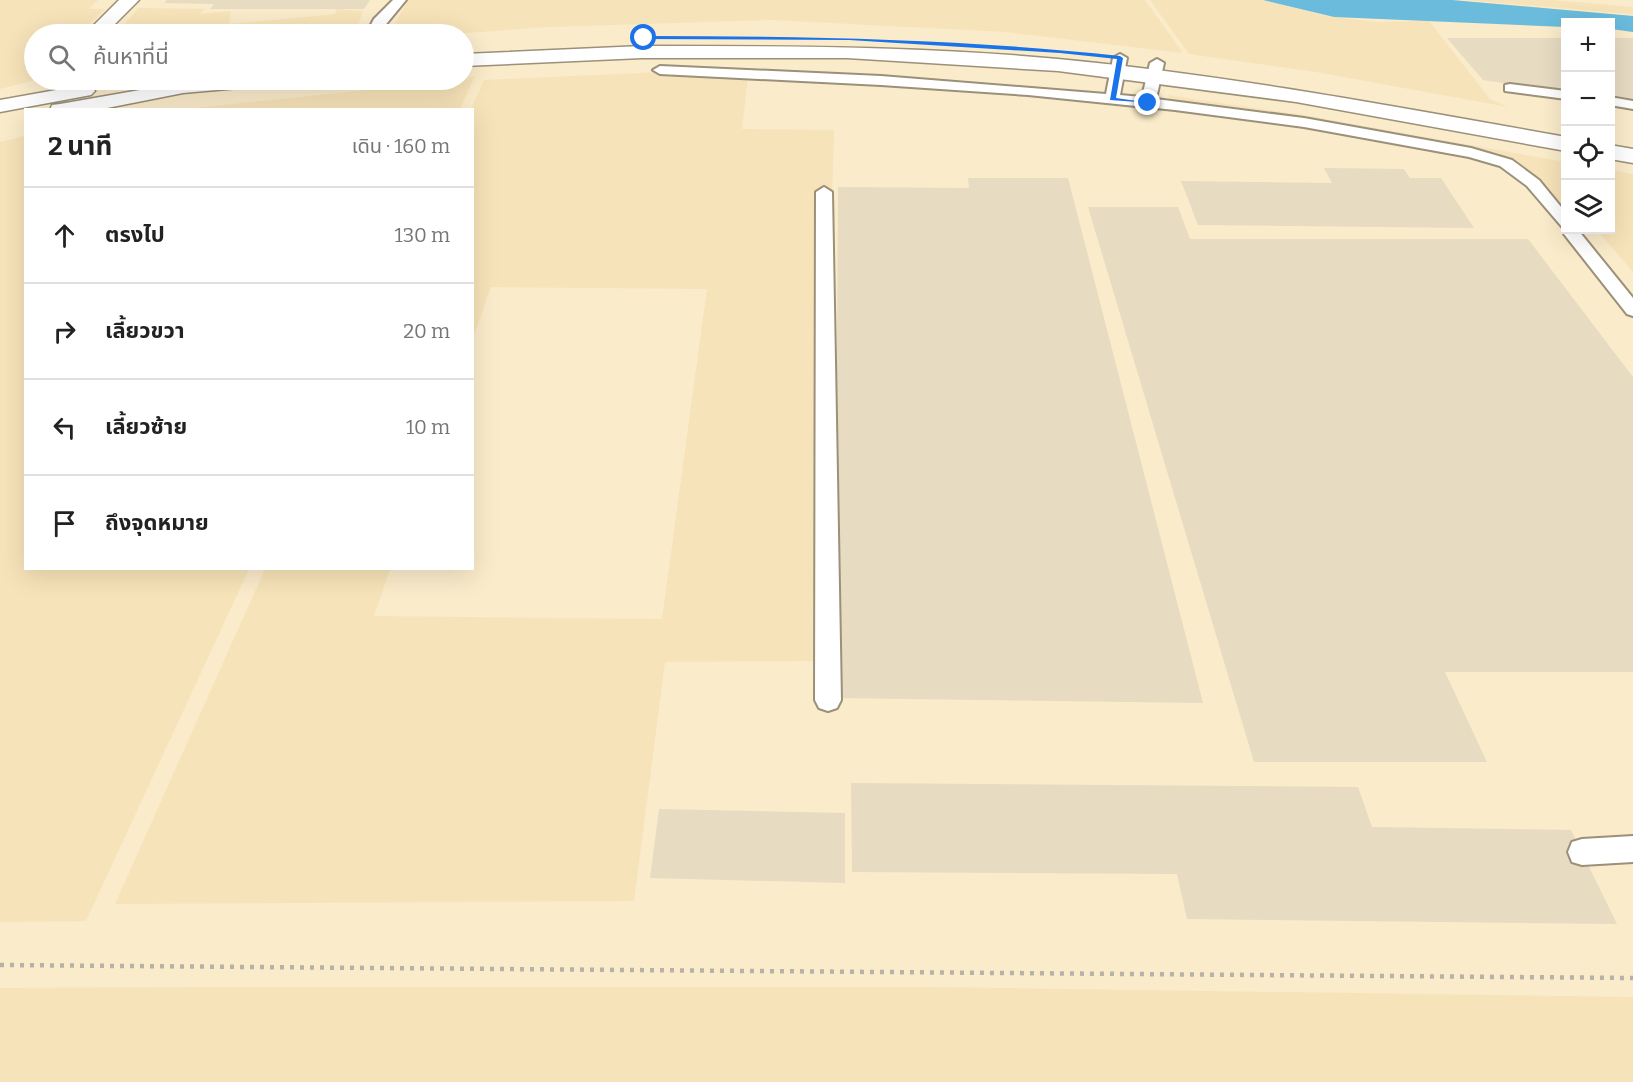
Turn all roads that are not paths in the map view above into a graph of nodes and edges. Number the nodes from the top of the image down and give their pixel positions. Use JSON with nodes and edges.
{"nodes":[{"id":1,"x":130,"y":0,"type":"edge"},
{"id":2,"x":145,"y":0,"type":"edge"},
{"id":3,"x":400,"y":0,"type":"edge"},
{"id":4,"x":105,"y":24,"type":"edge"},
{"id":5,"x":120,"y":24,"type":"edge"},
{"id":6,"x":378,"y":24,"type":"edge"},
{"id":7,"x":474,"y":46,"type":"edge"},
{"id":8,"x":474,"y":60,"type":"edge"},
{"id":9,"x":1118,"y":65,"type":"junction"},
{"id":10,"x":660,"y":70,"type":"dead end"},
{"id":11,"x":1156,"y":70,"type":"junction"},
{"id":12,"x":1510,"y":88,"type":"dead end"},
{"id":13,"x":54,"y":90,"type":"edge"},
{"id":14,"x":101,"y":90,"type":"edge"},
{"id":15,"x":158,"y":90,"type":"edge"},
{"id":16,"x":1561,"y":94,"type":"edge"},
{"id":17,"x":1112,"y":99,"type":"junction"},
{"id":18,"x":1615,"y":102,"type":"edge"},
{"id":19,"x":1148,"y":103,"type":"junction"},
{"id":20,"x":39,"y":104,"type":"edge"},
{"id":21,"x":1633,"y":105,"type":"edge"},
{"id":22,"x":0,"y":106,"type":"edge"},
{"id":23,"x":24,"y":110,"type":"edge"},
{"id":24,"x":0,"y":120,"type":"edge"},
{"id":25,"x":1561,"y":127,"type":"edge"},
{"id":26,"x":1615,"y":137,"type":"edge"},
{"id":27,"x":1633,"y":140,"type":"edge"},
{"id":28,"x":1561,"y":143,"type":"edge"},
{"id":29,"x":1615,"y":153,"type":"edge"},
{"id":30,"x":1633,"y":156,"type":"edge"},
{"id":31,"x":824,"y":192,"type":"dead end"},
{"id":32,"x":1561,"y":218,"type":"edge"},
{"id":33,"x":1573,"y":234,"type":"edge"},
{"id":34,"x":1633,"y":310,"type":"edge"},
{"id":35,"x":828,"y":700,"type":"dead end"},
{"id":36,"x":1633,"y":849,"type":"edge"},
{"id":37,"x":1582,"y":852,"type":"dead end"}],
"edges":[{"from":1,"to":4,"type":"street"},
{"from":2,"to":5,"type":"street"},
{"from":3,"to":6,"type":"lane"},
{"from":7,"to":9,"type":"street"},
{"from":8,"to":9,"type":"street"},
{"from":9,"to":11,"type":"street"},
{"from":9,"to":17,"type":"lane"},
{"from":10,"to":17,"type":"lane"},
{"from":11,"to":19,"type":"lane"},
{"from":11,"to":25,"type":"street"},
{"from":11,"to":28,"type":"street"},
{"from":12,"to":16,"type":"lane"},
{"from":13,"to":20,"type":"street"},
{"from":14,"to":20,"type":"street"},
{"from":15,"to":20,"type":"street"},
{"from":17,"to":19,"type":"lane"},
{"from":18,"to":21,"type":"lane"},
{"from":19,"to":32,"type":"lane"},
{"from":20,"to":22,"type":"street"},
{"from":23,"to":24,"type":"street"},
{"from":26,"to":27,"type":"street"},
{"from":29,"to":30,"type":"street"},
{"from":31,"to":35,"type":"lane"},
{"from":33,"to":34,"type":"lane"},
{"from":36,"to":37,"type":"lane"}]}
